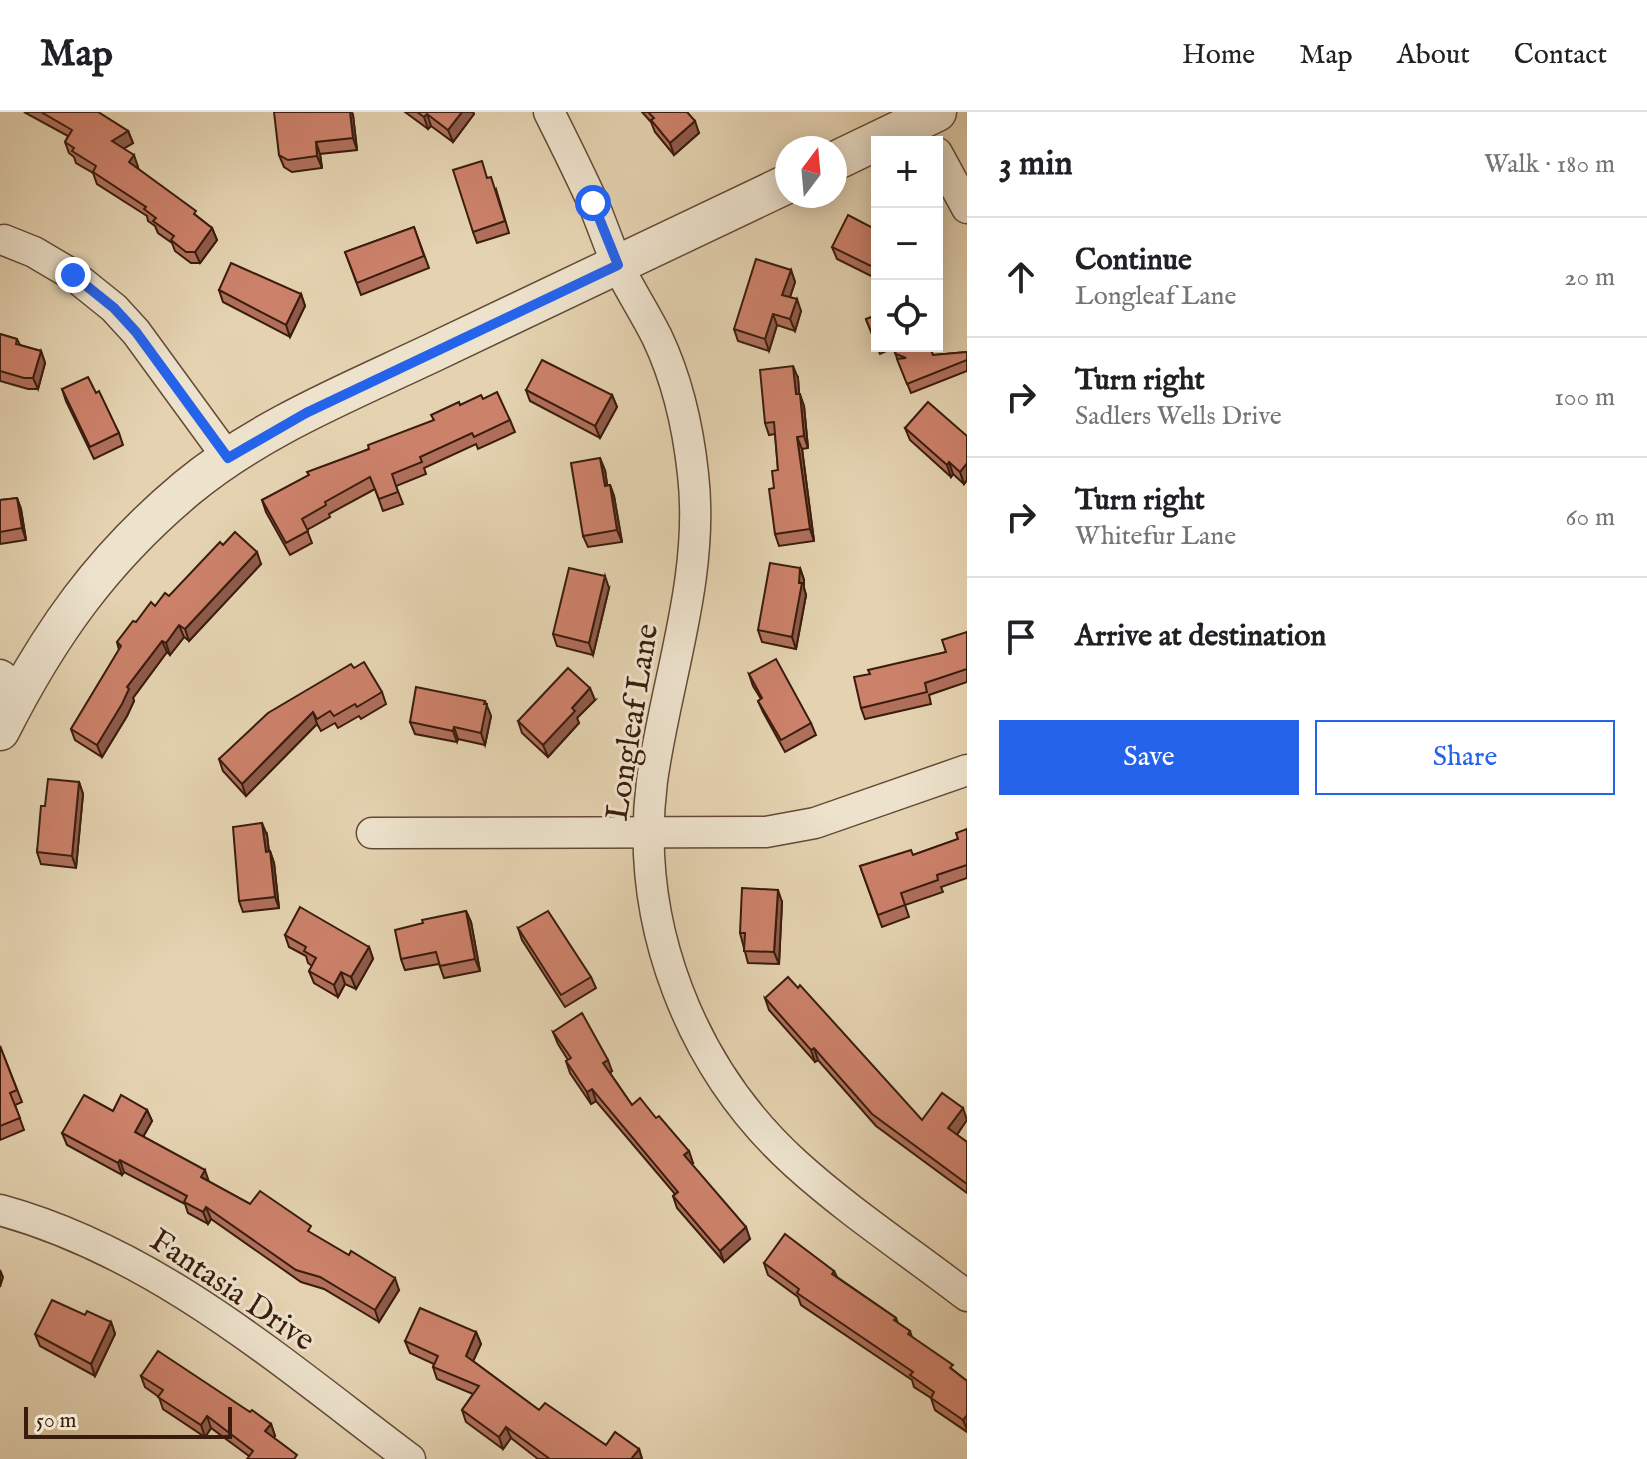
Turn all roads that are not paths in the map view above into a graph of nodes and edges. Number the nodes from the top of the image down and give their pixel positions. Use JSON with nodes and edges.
{"nodes":[{"id":1,"x":549,"y":112,"type":"edge"},
{"id":2,"x":928,"y":128,"type":"edge"},
{"id":3,"x":847,"y":157,"type":"edge"},
{"id":4,"x":775,"y":190,"type":"edge"},
{"id":5,"x":967,"y":208,"type":"edge"},
{"id":6,"x":4,"y":240,"type":"dead end"},
{"id":7,"x":618,"y":265,"type":"junction"},
{"id":8,"x":228,"y":458,"type":"junction"},
{"id":9,"x":11,"y":682,"type":"edge"},
{"id":10,"x":0,"y":731,"type":"edge"},
{"id":11,"x":967,"y":770,"type":"edge"},
{"id":12,"x":649,"y":832,"type":"junction"},
{"id":13,"x":372,"y":833,"type":"dead end"},
{"id":14,"x":0,"y":1210,"type":"edge"},
{"id":15,"x":967,"y":1296,"type":"edge"},
{"id":16,"x":410,"y":1459,"type":"edge"}],
"edges":[{"from":1,"to":7,"type":"street","name":"Longleaf Lane"},
{"from":2,"to":3,"type":"street"},
{"from":2,"to":5,"type":"street"},
{"from":4,"to":7,"type":"street"},
{"from":6,"to":8,"type":"street"},
{"from":7,"to":8,"type":"street"},
{"from":7,"to":12,"type":"street","name":"Longleaf Lane"},
{"from":8,"to":9,"type":"street"},
{"from":9,"to":10,"type":"street"},
{"from":11,"to":12,"type":"street"},
{"from":12,"to":13,"type":"street"},
{"from":12,"to":15,"type":"street","name":"Longleaf Lane"},
{"from":14,"to":16,"type":"street","name":"Fantasia Drive"}]}
